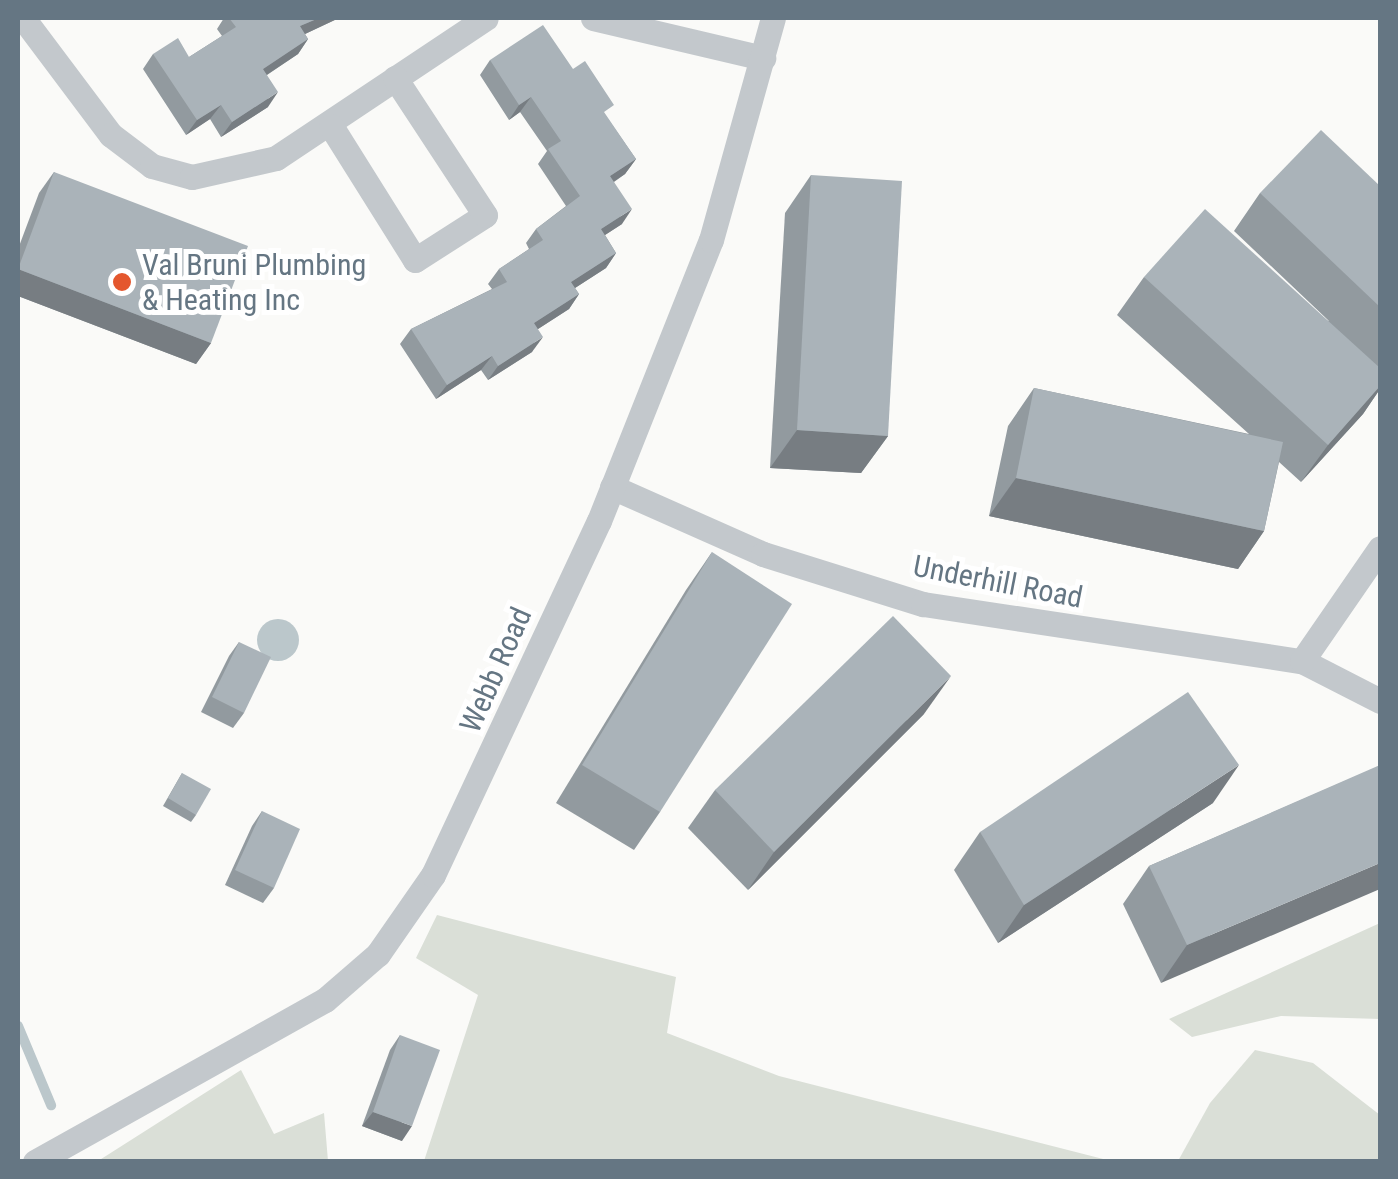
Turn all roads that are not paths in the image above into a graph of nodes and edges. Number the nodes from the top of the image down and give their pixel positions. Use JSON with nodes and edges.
{"nodes":[{"id":1,"x":23,"y":18,"type":"edge"},
{"id":2,"x":486,"y":18,"type":"edge"},
{"id":3,"x":593,"y":18,"type":"edge"},
{"id":4,"x":774,"y":18,"type":"edge"},
{"id":5,"x":762,"y":58,"type":"junction"},
{"id":6,"x":395,"y":78,"type":"junction"},
{"id":7,"x":331,"y":126,"type":"junction"},
{"id":8,"x":612,"y":487,"type":"junction"},
{"id":9,"x":1380,"y":548,"type":"edge"},
{"id":10,"x":1302,"y":661,"type":"junction"},
{"id":11,"x":1380,"y":701,"type":"edge"},
{"id":12,"x":35,"y":1162,"type":"edge"}],
"edges":[{"from":1,"to":7,"type":"street"},
{"from":2,"to":6,"type":"street"},
{"from":3,"to":5,"type":"street"},
{"from":4,"to":5,"type":"street","name":"Webb Road"},
{"from":5,"to":8,"type":"street","name":"Webb Road"},
{"from":6,"to":7,"type":"street"},
{"from":6,"to":7,"type":"street"},
{"from":8,"to":10,"type":"street","name":"Underhill Road"},
{"from":8,"to":12,"type":"street","name":"Webb Road"},
{"from":9,"to":10,"type":"street"},
{"from":10,"to":11,"type":"street","name":"Underhill Road"}]}
